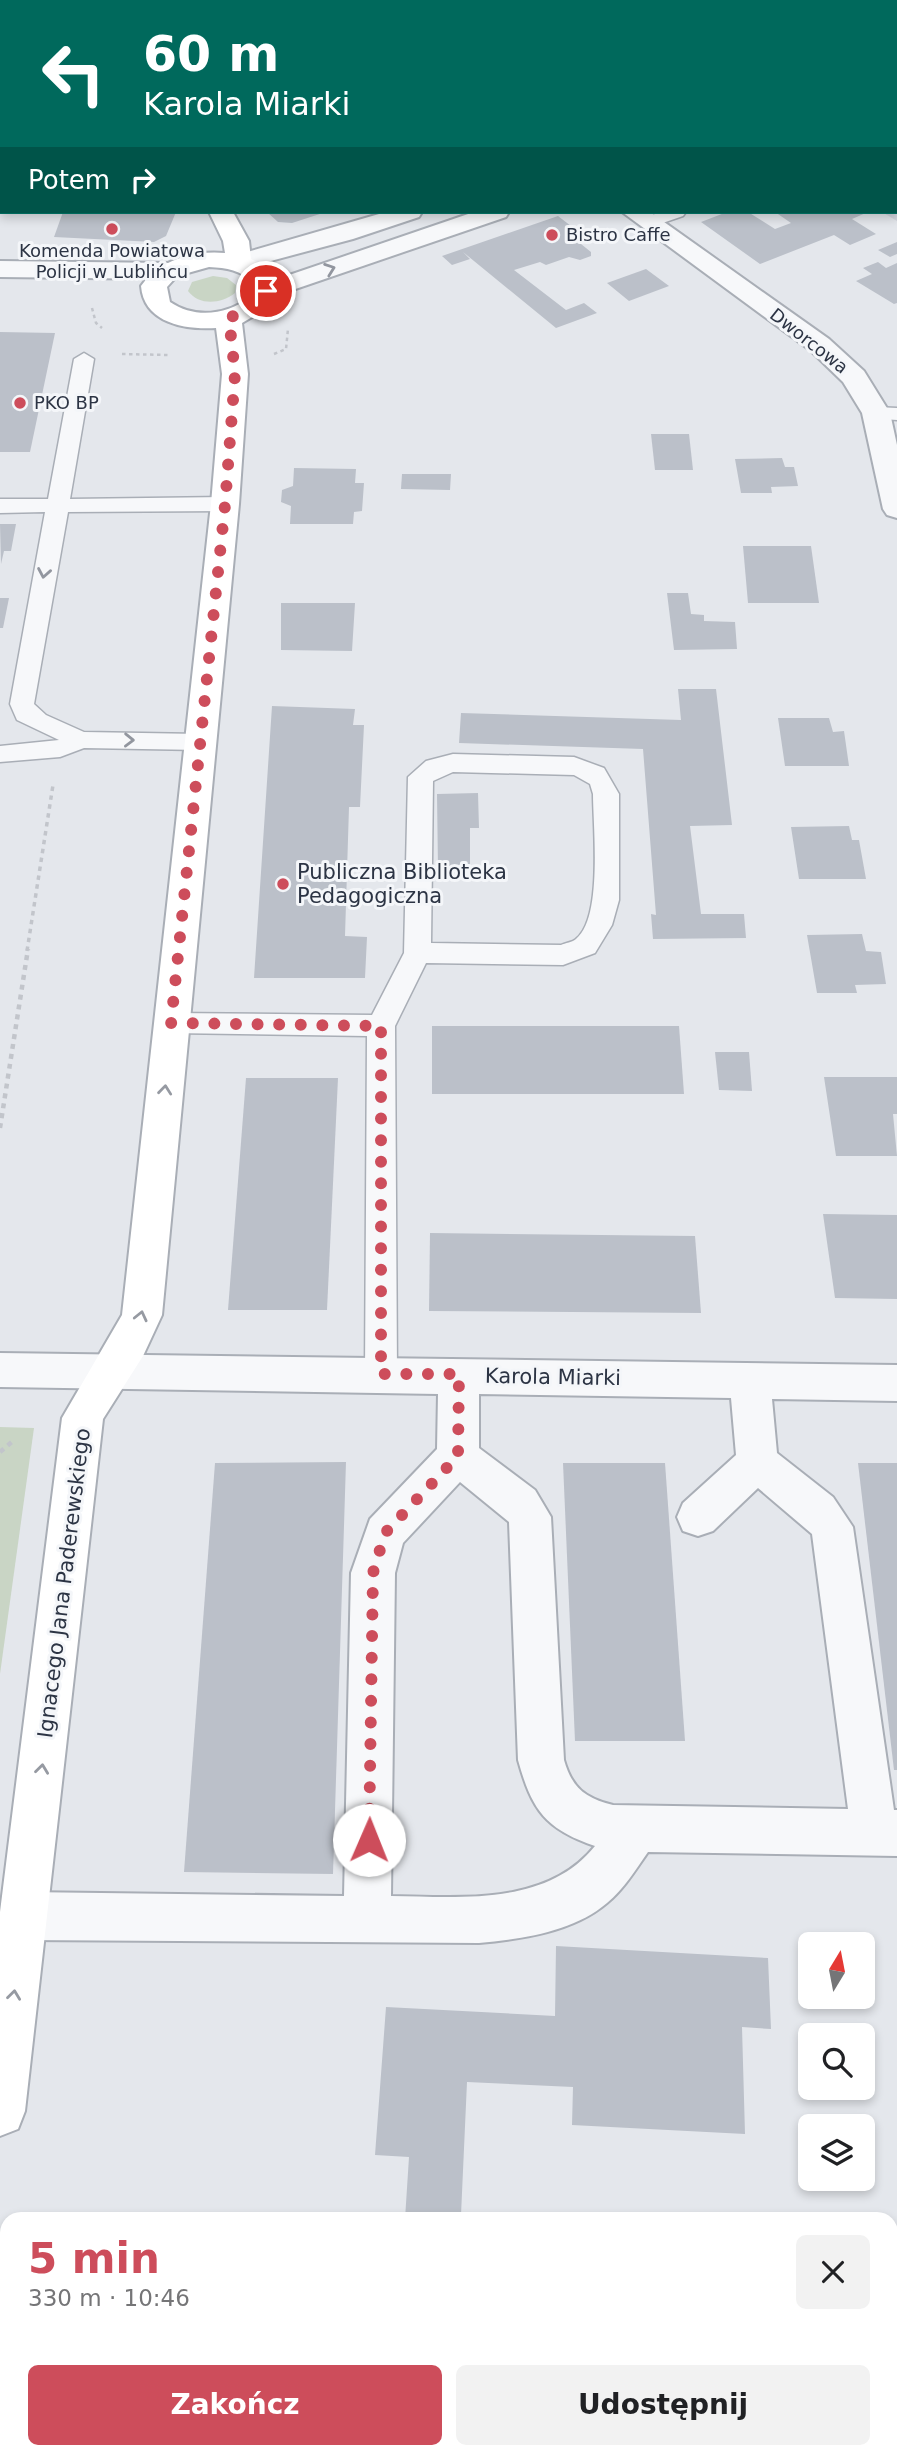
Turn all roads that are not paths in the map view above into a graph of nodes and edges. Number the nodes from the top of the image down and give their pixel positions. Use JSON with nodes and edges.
{"nodes":[{"id":1,"x":208,"y":214,"type":"edge"},
{"id":2,"x":222,"y":214,"type":"edge"},
{"id":3,"x":404,"y":214,"type":"edge"},
{"id":4,"x":491,"y":214,"type":"edge"},
{"id":5,"x":662,"y":214,"type":"edge"},
{"id":6,"x":641,"y":217,"type":"edge"},
{"id":7,"x":192,"y":261,"type":"junction"},
{"id":8,"x":239,"y":262,"type":"junction"},
{"id":9,"x":0,"y":269,"type":"edge"},
{"id":10,"x":41,"y":271,"type":"junction"},
{"id":11,"x":168,"y":271,"type":"junction"},
{"id":12,"x":266,"y":291,"type":"junction"},
{"id":13,"x":156,"y":302,"type":"junction"},
{"id":14,"x":229,"y":318,"type":"junction"},
{"id":15,"x":84,"y":359,"type":"dead end"},
{"id":16,"x":887,"y":414,"type":"edge"},
{"id":17,"x":225,"y":505,"type":"junction"},
{"id":18,"x":0,"y":506,"type":"edge"},
{"id":19,"x":56,"y":506,"type":"junction"},
{"id":20,"x":897,"y":509,"type":"edge"},
{"id":21,"x":81,"y":740,"type":"junction"},
{"id":22,"x":200,"y":742,"type":"junction"},
{"id":23,"x":0,"y":754,"type":"edge"},
{"id":24,"x":417,"y":953,"type":"junction"},
{"id":25,"x":171,"y":1023,"type":"junction"},
{"id":26,"x":381,"y":1026,"type":"junction"},
{"id":27,"x":0,"y":1370,"type":"edge"},
{"id":28,"x":112,"y":1372,"type":"junction"},
{"id":29,"x":381,"y":1374,"type":"junction"},
{"id":30,"x":459,"y":1374,"type":"junction"},
{"id":31,"x":750,"y":1381,"type":"junction"},
{"id":32,"x":897,"y":1383,"type":"edge"},
{"id":33,"x":458,"y":1456,"type":"junction"},
{"id":34,"x":757,"y":1462,"type":"junction"},
{"id":35,"x":698,"y":1517,"type":"dead end"},
{"id":36,"x":636,"y":1829,"type":"junction"},
{"id":37,"x":885,"y":1833,"type":"edge"},
{"id":38,"x":24,"y":1916,"type":"junction"},
{"id":39,"x":367,"y":1920,"type":"junction"},
{"id":40,"x":0,"y":2111,"type":"edge"}],
"edges":[{"from":1,"to":7,"type":"street"},
{"from":2,"to":8,"type":"street"},
{"from":3,"to":8,"type":"street"},
{"from":12,"to":4,"type":"street","one_way":true},
{"from":5,"to":6,"type":"lane"},
{"from":6,"to":16,"type":"street","name":"Dworcowa"},
{"from":7,"to":8,"type":"street"},
{"from":7,"to":11,"type":"street"},
{"from":8,"to":12,"type":"street"},
{"from":9,"to":10,"type":"street"},
{"from":10,"to":11,"type":"street"},
{"from":10,"to":13,"type":"street"},
{"from":11,"to":13,"type":"street"},
{"from":12,"to":14,"type":"street"},
{"from":13,"to":14,"type":"street"},
{"from":14,"to":17,"type":"street","name":"Ignacego Jana Paderewskiego"},
{"from":15,"to":19,"type":"lane"},
{"from":16,"to":20,"type":"street","name":"Dworcowa"},
{"from":17,"to":19,"type":"lane"},
{"from":17,"to":22,"type":"street","name":"Ignacego Jana Paderewskiego"},
{"from":18,"to":19,"type":"lane"},
{"from":19,"to":21,"type":"lane","one_way":true},
{"from":21,"to":22,"type":"lane","one_way":true},
{"from":21,"to":23,"type":"lane"},
{"from":22,"to":25,"type":"street","name":"Ignacego Jana Paderewskiego"},
{"from":24,"to":24,"type":"lane"},
{"from":24,"to":26,"type":"lane"},
{"from":25,"to":26,"type":"lane"},
{"from":28,"to":25,"type":"street","name":"Ignacego Jana Paderewskiego","one_way":true},
{"from":26,"to":29,"type":"lane"},
{"from":27,"to":28,"type":"street","name":"Karola Miarki"},
{"from":28,"to":29,"type":"street","name":"Karola Miarki"},
{"from":38,"to":28,"type":"street","name":"Ignacego Jana Paderewskiego","one_way":true},
{"from":29,"to":30,"type":"street","name":"Karola Miarki"},
{"from":30,"to":31,"type":"street","name":"Karola Miarki"},
{"from":30,"to":33,"type":"street"},
{"from":31,"to":32,"type":"street","name":"Karola Miarki"},
{"from":31,"to":34,"type":"street"},
{"from":33,"to":36,"type":"street"},
{"from":33,"to":39,"type":"street"},
{"from":34,"to":35,"type":"street"},
{"from":34,"to":37,"type":"street"},
{"from":36,"to":37,"type":"street"},
{"from":36,"to":39,"type":"street"},
{"from":38,"to":39,"type":"street"},
{"from":40,"to":38,"type":"street","name":"Ignacego Jana Paderewskiego","one_way":true}]}
